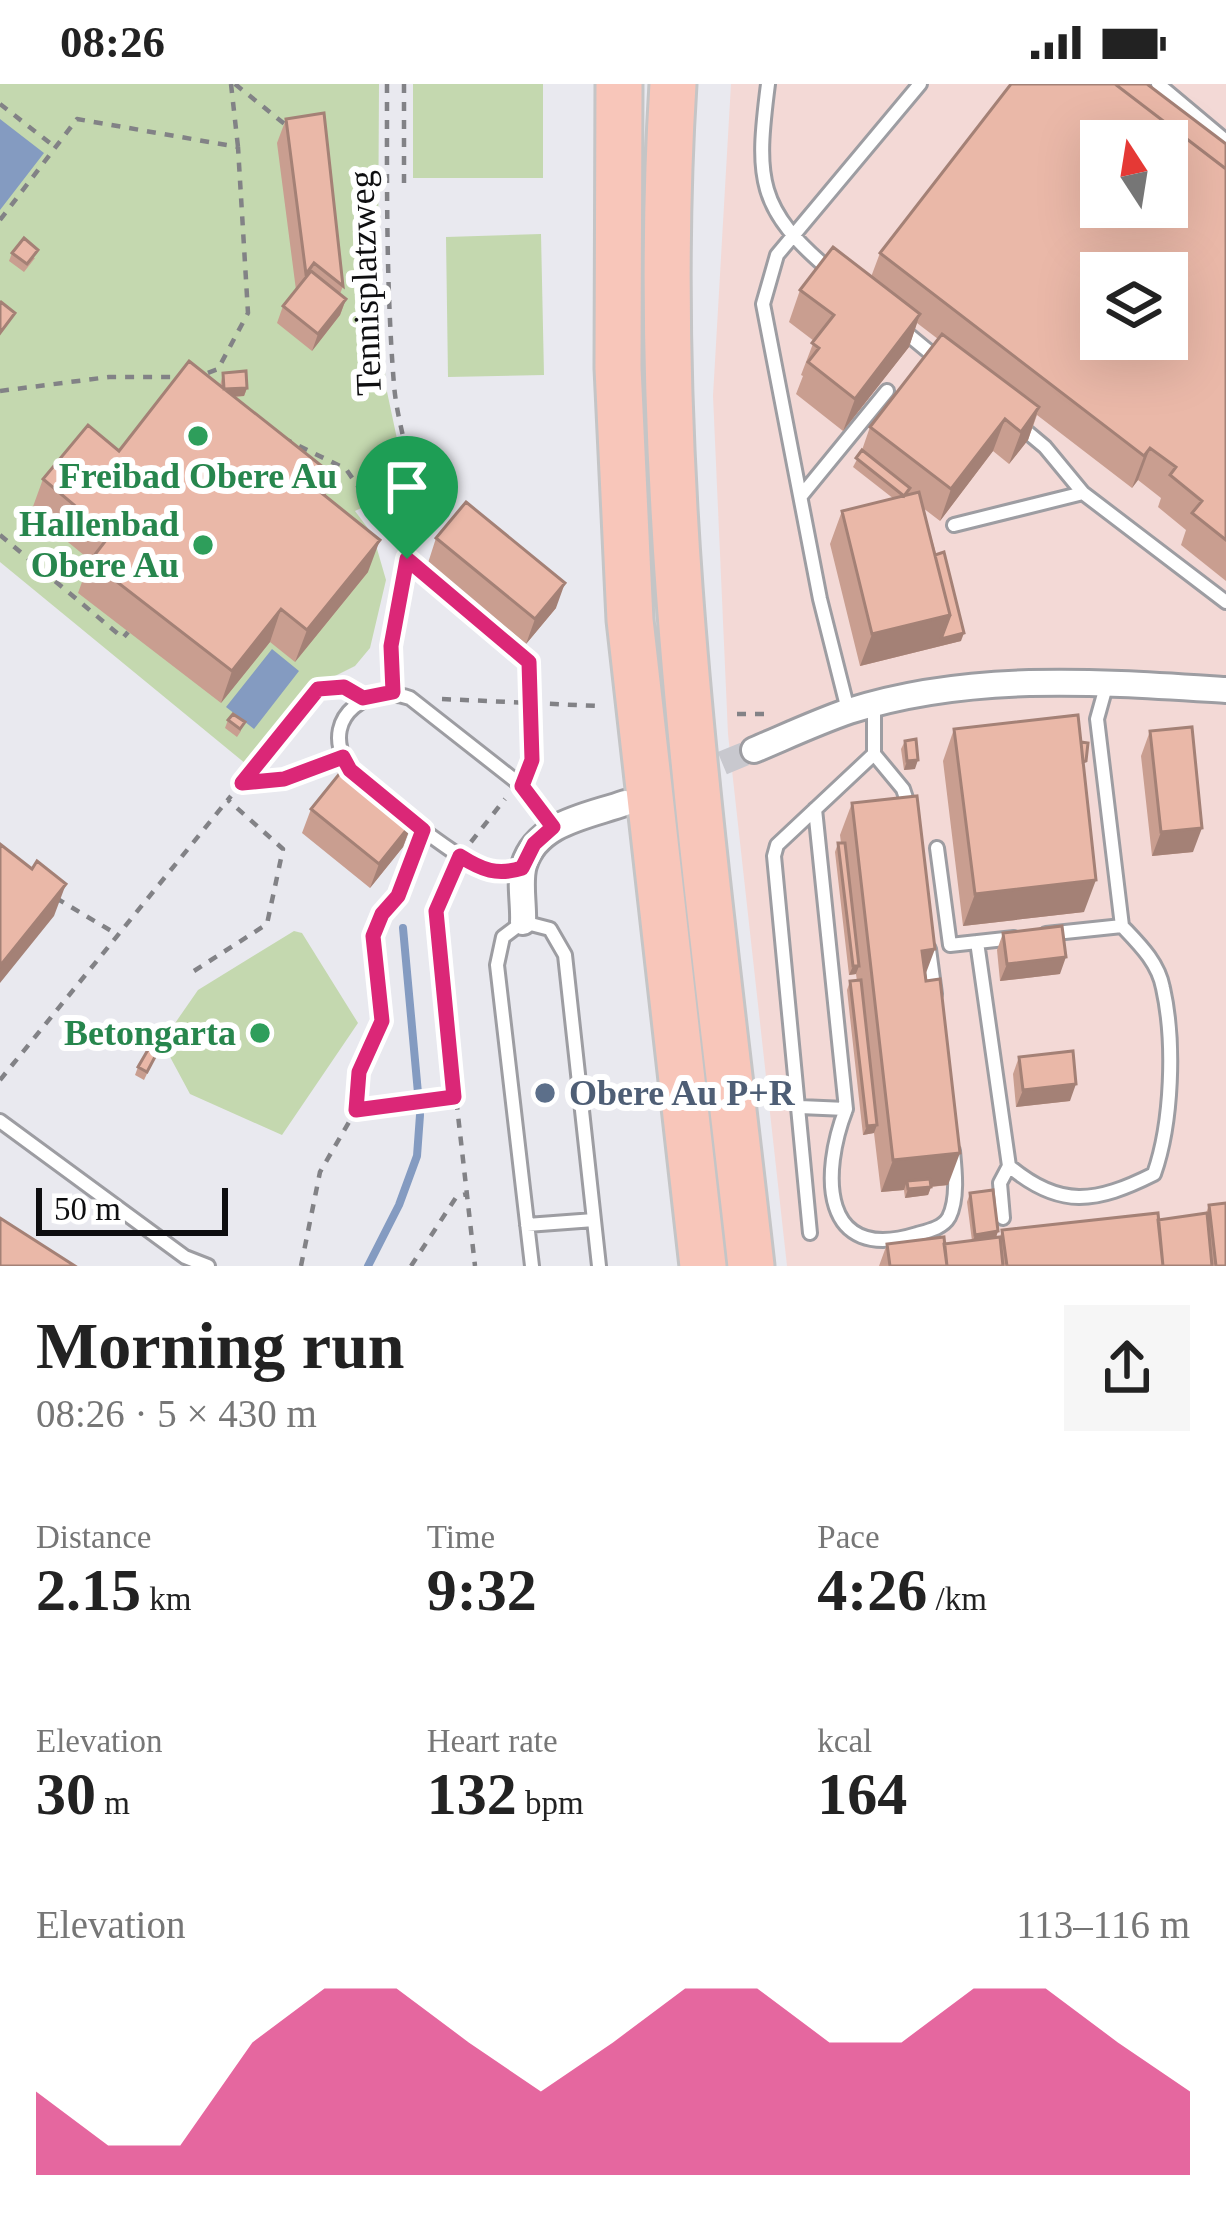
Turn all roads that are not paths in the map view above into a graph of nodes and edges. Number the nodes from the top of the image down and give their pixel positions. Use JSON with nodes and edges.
{"nodes":[{"id":1,"x":619,"y":84,"type":"edge"},
{"id":2,"x":673,"y":84,"type":"edge"},
{"id":3,"x":768,"y":84,"type":"edge"},
{"id":4,"x":920,"y":84,"type":"edge"},
{"id":5,"x":1158,"y":84,"type":"edge"},
{"id":6,"x":1226,"y":141,"type":"edge"},
{"id":7,"x":791,"y":238,"type":"junction"},
{"id":8,"x":840,"y":279,"type":"edge"},
{"id":9,"x":891,"y":320,"type":"edge"},
{"id":10,"x":944,"y":364,"type":"edge"},
{"id":11,"x":887,"y":391,"type":"dead end"},
{"id":12,"x":1016,"y":422,"type":"edge"},
{"id":13,"x":1083,"y":493,"type":"junction"},
{"id":14,"x":801,"y":496,"type":"junction"},
{"id":15,"x":954,"y":525,"type":"dead end"},
{"id":16,"x":1226,"y":602,"type":"edge"},
{"id":17,"x":1107,"y":682,"type":"junction"},
{"id":18,"x":1226,"y":690,"type":"edge"},
{"id":19,"x":874,"y":705,"type":"junction"},
{"id":20,"x":848,"y":712,"type":"junction"},
{"id":21,"x":754,"y":750,"type":"tunnel mouth"},
{"id":22,"x":874,"y":754,"type":"junction"},
{"id":23,"x":343,"y":757,"type":"junction"},
{"id":24,"x":242,"y":783,"type":"road end"},
{"id":25,"x":625,"y":803,"type":"dead end"},
{"id":26,"x":815,"y":808,"type":"junction"},
{"id":27,"x":553,"y":827,"type":"junction"},
{"id":28,"x":915,"y":836,"type":"edge"},
{"id":29,"x":937,"y":848,"type":"dead end"},
{"id":30,"x":522,"y":868,"type":"junction"},
{"id":31,"x":524,"y":922,"type":"junction"},
{"id":32,"x":926,"y":926,"type":"edge"},
{"id":33,"x":1122,"y":926,"type":"junction"},
{"id":34,"x":977,"y":942,"type":"junction"},
{"id":35,"x":938,"y":1021,"type":"edge"},
{"id":36,"x":800,"y":1107,"type":"junction"},
{"id":37,"x":846,"y":1109,"type":"junction"},
{"id":38,"x":0,"y":1121,"type":"edge"},
{"id":39,"x":951,"y":1132,"type":"edge"},
{"id":40,"x":1009,"y":1166,"type":"junction"},
{"id":41,"x":1003,"y":1218,"type":"dead end"},
{"id":42,"x":594,"y":1220,"type":"junction"},
{"id":43,"x":527,"y":1225,"type":"junction"},
{"id":44,"x":810,"y":1233,"type":"dead end"},
{"id":45,"x":208,"y":1266,"type":"edge"},
{"id":46,"x":532,"y":1266,"type":"edge"},
{"id":47,"x":599,"y":1266,"type":"edge"},
{"id":48,"x":703,"y":1266,"type":"edge"},
{"id":49,"x":751,"y":1266,"type":"edge"}],
"edges":[{"from":1,"to":48,"type":"highway"},
{"from":2,"to":49,"type":"highway"},
{"from":3,"to":7,"type":"lane"},
{"from":4,"to":7,"type":"lane"},
{"from":5,"to":6,"type":"lane"},
{"from":7,"to":8,"type":"lane"},
{"from":7,"to":14,"type":"lane"},
{"from":9,"to":10,"type":"lane"},
{"from":11,"to":14,"type":"lane"},
{"from":12,"to":13,"type":"lane"},
{"from":13,"to":15,"type":"lane"},
{"from":13,"to":16,"type":"lane"},
{"from":14,"to":20,"type":"lane"},
{"from":17,"to":18,"type":"street"},
{"from":17,"to":19,"type":"street"},
{"from":17,"to":33,"type":"lane"},
{"from":19,"to":20,"type":"street"},
{"from":19,"to":22,"type":"lane"},
{"from":20,"to":21,"type":"street"},
{"from":22,"to":26,"type":"lane"},
{"from":22,"to":28,"type":"lane"},
{"from":23,"to":24,"type":"lane"},
{"from":23,"to":27,"type":"lane"},
{"from":23,"to":30,"type":"lane"},
{"from":25,"to":27,"type":"street"},
{"from":26,"to":36,"type":"lane"},
{"from":26,"to":37,"type":"lane"},
{"from":27,"to":30,"type":"street"},
{"from":29,"to":34,"type":"lane"},
{"from":30,"to":31,"type":"street"},
{"from":31,"to":42,"type":"lane"},
{"from":31,"to":43,"type":"lane"},
{"from":32,"to":35,"type":"lane"},
{"from":33,"to":34,"type":"lane"},
{"from":33,"to":40,"type":"lane"},
{"from":34,"to":40,"type":"lane"},
{"from":36,"to":37,"type":"lane"},
{"from":36,"to":44,"type":"lane"},
{"from":37,"to":39,"type":"lane"},
{"from":38,"to":45,"type":"lane"},
{"from":40,"to":41,"type":"lane"},
{"from":42,"to":43,"type":"lane"},
{"from":42,"to":47,"type":"lane"},
{"from":43,"to":46,"type":"lane"}]}
